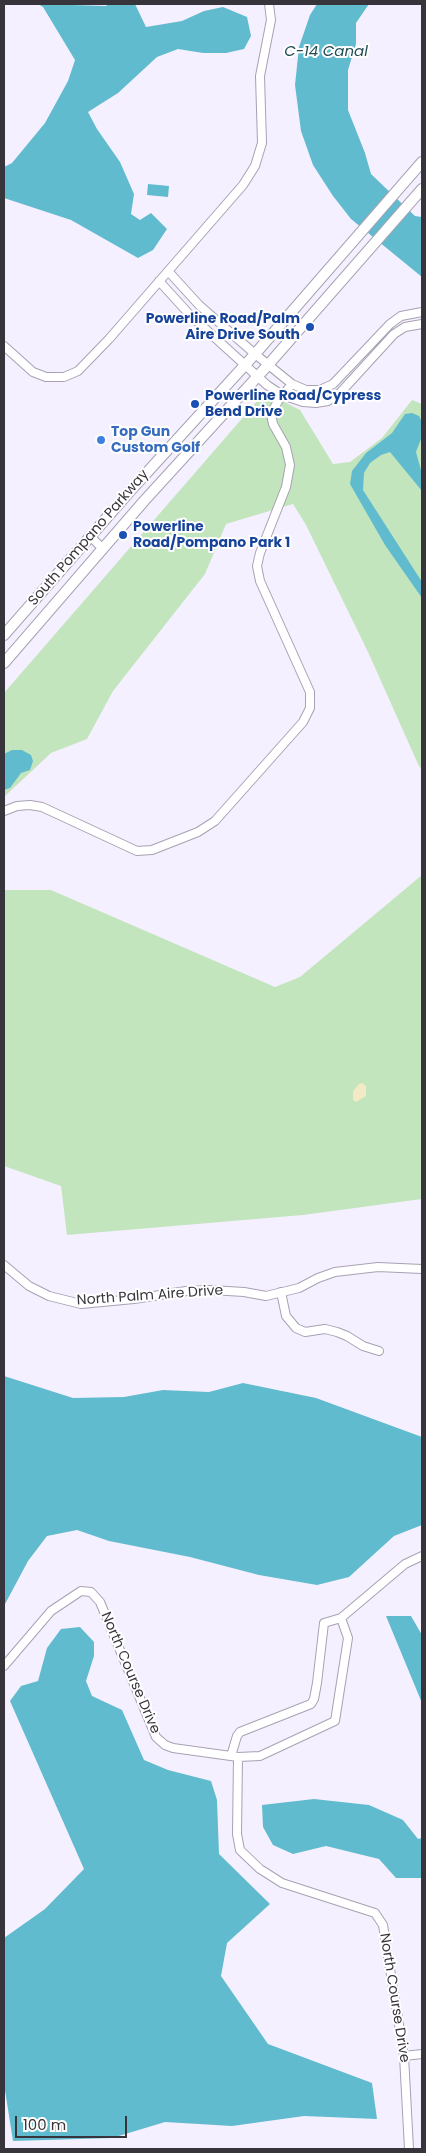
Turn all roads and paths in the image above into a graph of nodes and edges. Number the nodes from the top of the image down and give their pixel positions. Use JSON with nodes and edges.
{"nodes":[{"id":1,"x":269,"y":4,"type":"edge"},
{"id":2,"x":422,"y":162,"type":"edge"},
{"id":3,"x":422,"y":189,"type":"edge"},
{"id":4,"x":168,"y":271,"type":"junction"},
{"id":5,"x":159,"y":281,"type":"junction"},
{"id":6,"x":422,"y":312,"type":"edge"},
{"id":7,"x":422,"y":324,"type":"edge"},
{"id":8,"x":4,"y":346,"type":"edge"},
{"id":9,"x":255,"y":354,"type":"junction"},
{"id":10,"x":245,"y":365,"type":"junction"},
{"id":11,"x":268,"y":365,"type":"junction"},
{"id":12,"x":258,"y":376,"type":"junction"},
{"id":13,"x":292,"y":384,"type":"junction"},
{"id":14,"x":282,"y":396,"type":"junction"},
{"id":15,"x":90,"y":536,"type":"junction"},
{"id":16,"x":103,"y":548,"type":"junction"},
{"id":17,"x":4,"y":635,"type":"edge"},
{"id":18,"x":4,"y":663,"type":"edge"},
{"id":19,"x":4,"y":811,"type":"edge"},
{"id":20,"x":4,"y":1265,"type":"edge"},
{"id":21,"x":422,"y":1269,"type":"edge"},
{"id":22,"x":281,"y":1292,"type":"junction"},
{"id":23,"x":378,"y":1351,"type":"dead end"},
{"id":24,"x":422,"y":1556,"type":"edge"},
{"id":25,"x":341,"y":1618,"type":"junction"},
{"id":26,"x":4,"y":1666,"type":"edge"},
{"id":27,"x":234,"y":1756,"type":"junction"},
{"id":28,"x":422,"y":2054,"type":"edge"},
{"id":29,"x":404,"y":2056,"type":"junction"},
{"id":30,"x":410,"y":2149,"type":"edge"}],
"edges":[{"from":1,"to":4,"type":"street"},
{"from":2,"to":9,"type":"main road","name":"South Pompano Parkway"},
{"from":3,"to":11,"type":"main road","name":"South Pompano Parkway"},
{"from":4,"to":5,"type":"street"},
{"from":4,"to":9,"type":"street"},
{"from":5,"to":8,"type":"street"},
{"from":5,"to":10,"type":"street"},
{"from":6,"to":13,"type":"street"},
{"from":7,"to":14,"type":"street"},
{"from":9,"to":10,"type":"main road","name":"South Pompano Parkway"},
{"from":9,"to":11,"type":"street"},
{"from":10,"to":12,"type":"street"},
{"from":10,"to":15,"type":"main road","name":"South Pompano Parkway"},
{"from":11,"to":12,"type":"main road","name":"South Pompano Parkway"},
{"from":11,"to":13,"type":"street"},
{"from":12,"to":14,"type":"street"},
{"from":12,"to":16,"type":"main road","name":"South Pompano Parkway"},
{"from":13,"to":14,"type":"street"},
{"from":14,"to":19,"type":"street"},
{"from":15,"to":16,"type":"street"},
{"from":15,"to":17,"type":"main road","name":"South Pompano Parkway"},
{"from":16,"to":18,"type":"main road","name":"South Pompano Parkway"},
{"from":20,"to":22,"type":"street","name":"North Palm Aire Drive"},
{"from":21,"to":22,"type":"street","name":"North Palm Aire Drive"},
{"from":22,"to":23,"type":"street"},
{"from":24,"to":25,"type":"street","name":"North Course Drive"},
{"from":25,"to":27,"type":"street","name":"North Course Drive"},
{"from":25,"to":27,"type":"street","name":"North Course Drive"},
{"from":26,"to":27,"type":"street","name":"North Course Drive"},
{"from":27,"to":29,"type":"street","name":"North Course Drive"},
{"from":28,"to":29,"type":"street"},
{"from":29,"to":30,"type":"street","name":"North Course Drive"}]}
